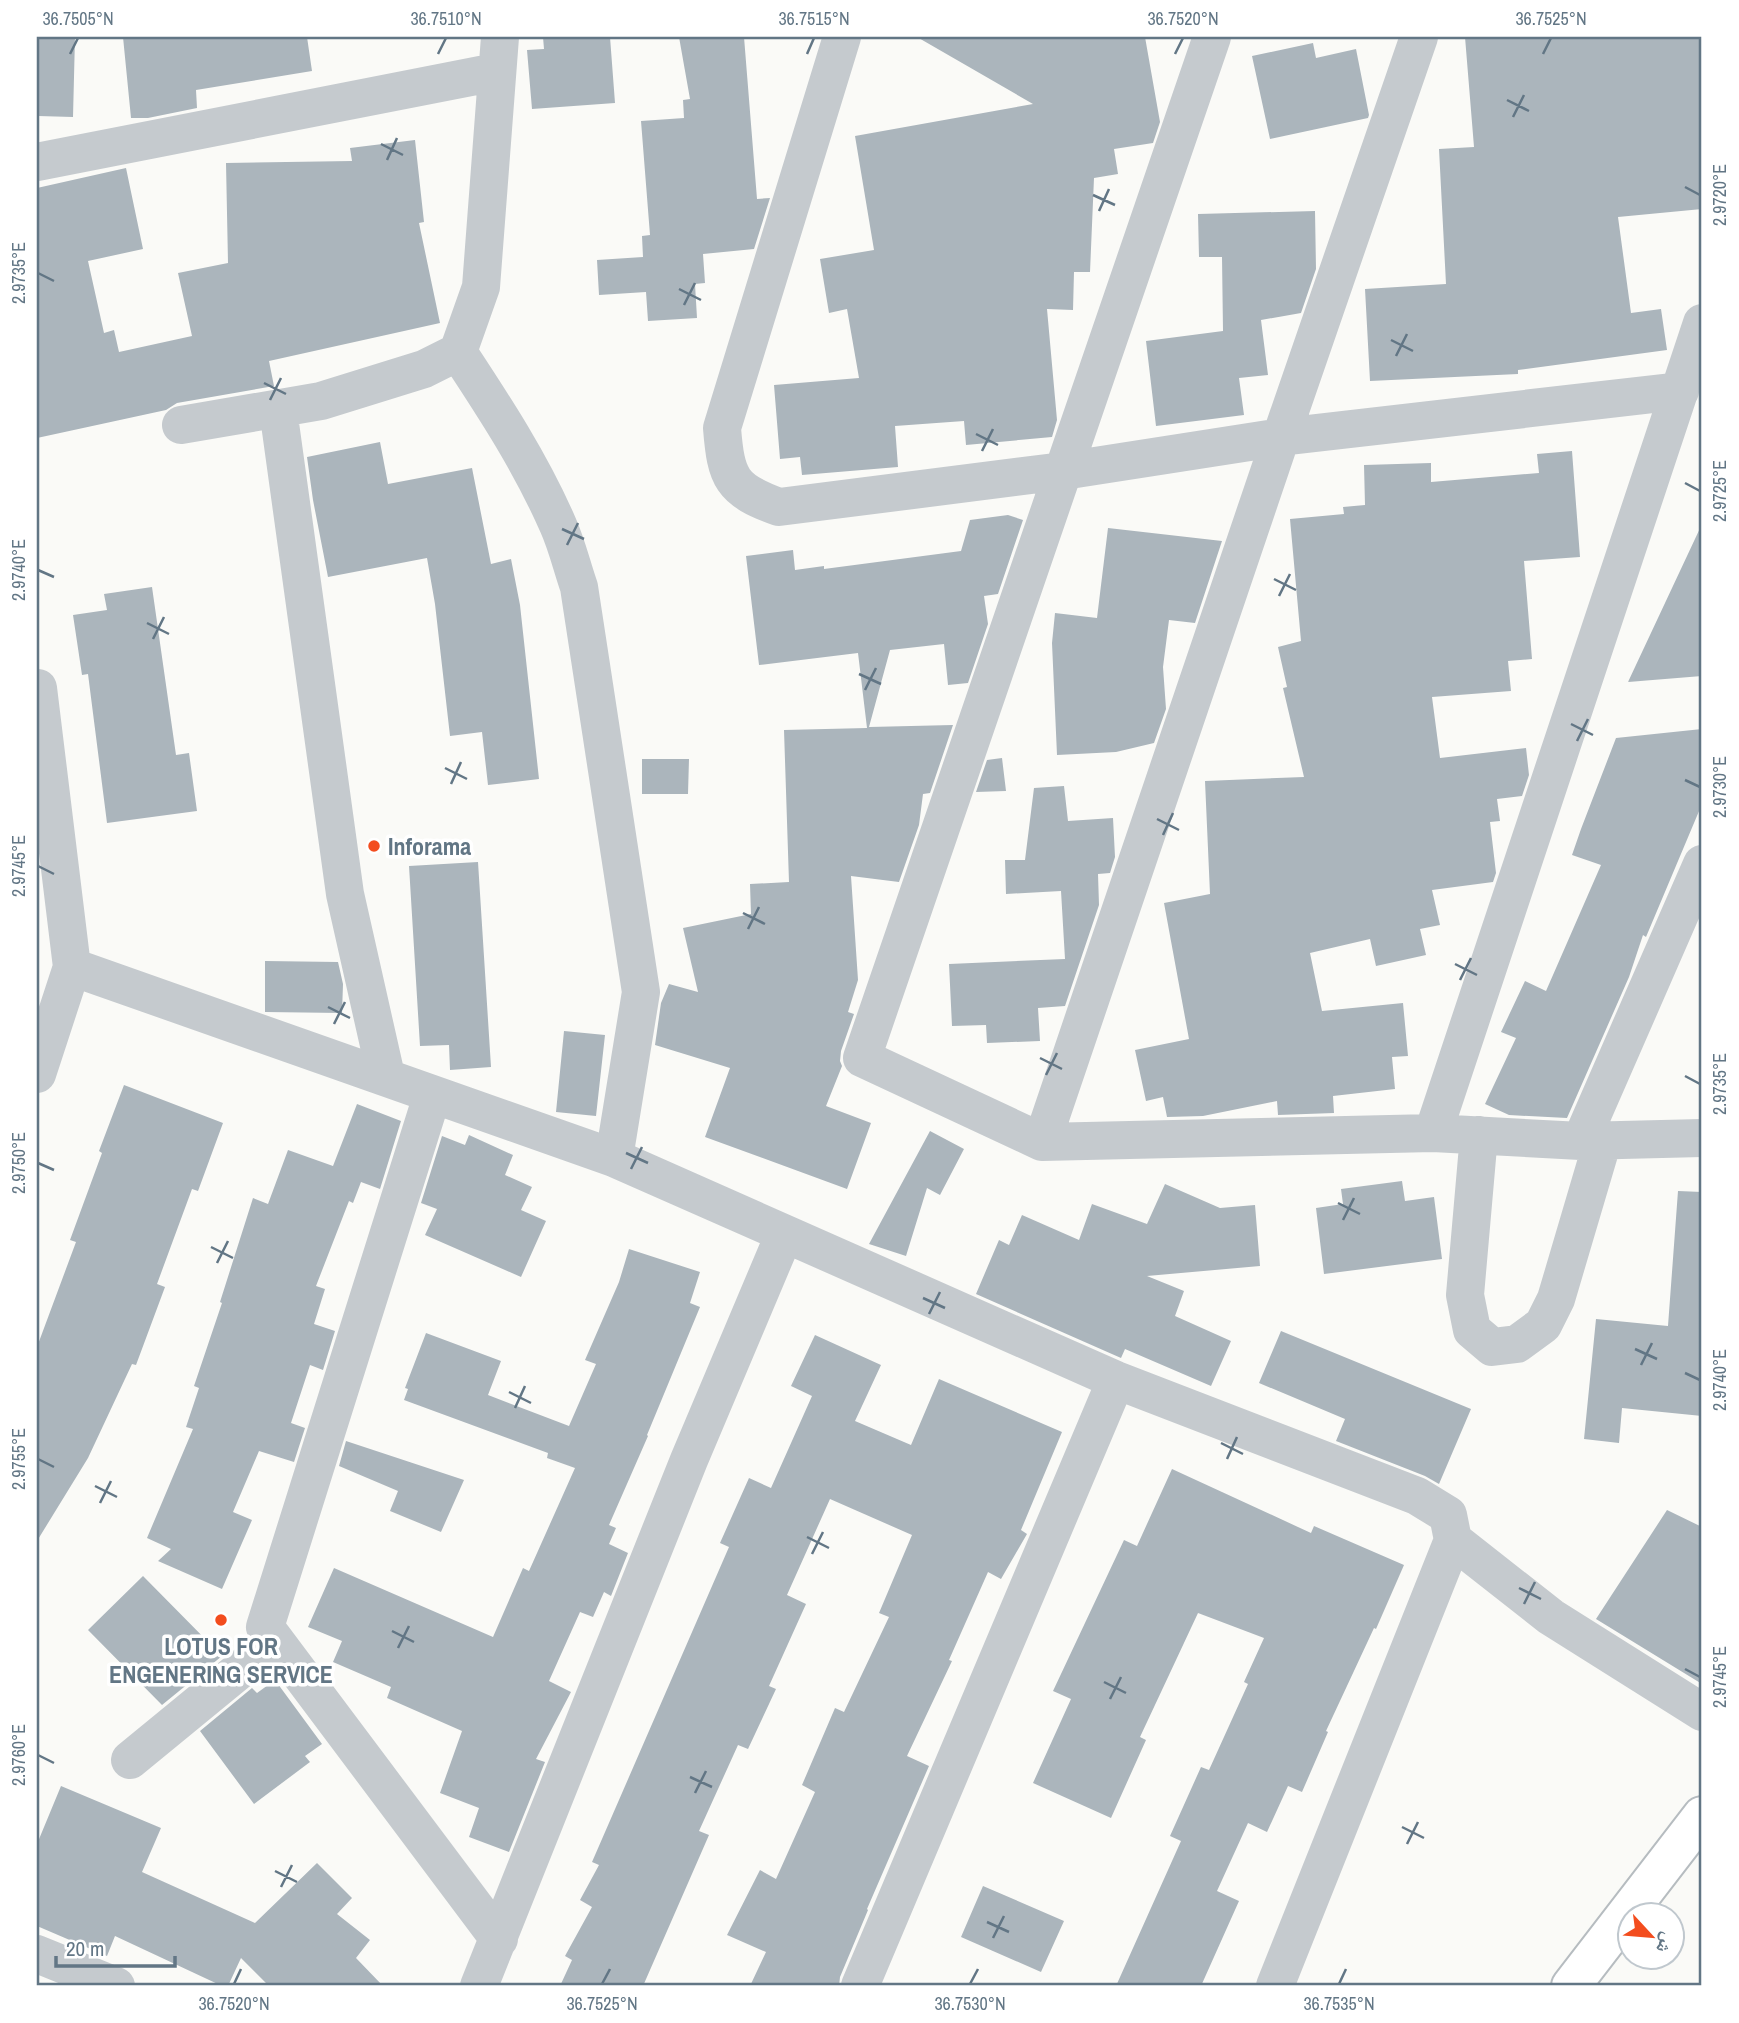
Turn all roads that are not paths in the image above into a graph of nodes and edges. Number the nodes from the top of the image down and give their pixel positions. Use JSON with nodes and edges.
{"nodes":[{"id":1,"x":842,"y":37,"type":"edge"},
{"id":2,"x":1212,"y":37,"type":"edge"},
{"id":3,"x":1419,"y":37,"type":"edge"},
{"id":4,"x":498,"y":54,"type":"edge"},
{"id":5,"x":37,"y":162,"type":"edge"},
{"id":6,"x":1702,"y":323,"type":"edge"},
{"id":7,"x":457,"y":352,"type":"junction"},
{"id":8,"x":278,"y":409,"type":"junction"},
{"id":9,"x":1684,"y":413,"type":"edge"},
{"id":10,"x":181,"y":425,"type":"dead end"},
{"id":11,"x":1281,"y":437,"type":"junction"},
{"id":12,"x":1063,"y":471,"type":"junction"},
{"id":13,"x":38,"y":688,"type":"edge"},
{"id":14,"x":1702,"y":864,"type":"edge"},
{"id":15,"x":72,"y":967,"type":"junction"},
{"id":16,"x":37,"y":1074,"type":"edge"},
{"id":17,"x":386,"y":1076,"type":"junction"},
{"id":18,"x":432,"y":1096,"type":"junction"},
{"id":19,"x":1433,"y":1133,"type":"junction"},
{"id":20,"x":1479,"y":1135,"type":"junction"},
{"id":21,"x":1702,"y":1138,"type":"edge"},
{"id":22,"x":1592,"y":1140,"type":"junction"},
{"id":23,"x":1042,"y":1142,"type":"junction"},
{"id":24,"x":614,"y":1158,"type":"junction"},
{"id":25,"x":784,"y":1235,"type":"junction"},
{"id":26,"x":1116,"y":1380,"type":"junction"},
{"id":27,"x":1453,"y":1540,"type":"junction"},
{"id":28,"x":275,"y":1640,"type":"junction"},
{"id":29,"x":1702,"y":1712,"type":"edge"},
{"id":30,"x":130,"y":1760,"type":"dead end"},
{"id":31,"x":1702,"y":1816,"type":"edge"},
{"id":32,"x":499,"y":1940,"type":"junction"},
{"id":33,"x":37,"y":1954,"type":"edge"},
{"id":34,"x":116,"y":1986,"type":"edge"},
{"id":35,"x":479,"y":1986,"type":"edge"},
{"id":36,"x":860,"y":1986,"type":"edge"},
{"id":37,"x":1275,"y":1986,"type":"edge"},
{"id":38,"x":1571,"y":1986,"type":"edge"}],
"edges":[{"from":1,"to":12,"type":"street"},
{"from":2,"to":12,"type":"street"},
{"from":3,"to":11,"type":"street"},
{"from":4,"to":5,"type":"street"},
{"from":4,"to":7,"type":"street"},
{"from":6,"to":9,"type":"street"},
{"from":7,"to":8,"type":"street"},
{"from":7,"to":24,"type":"street"},
{"from":8,"to":10,"type":"street"},
{"from":8,"to":17,"type":"street"},
{"from":9,"to":11,"type":"street"},
{"from":9,"to":19,"type":"street"},
{"from":11,"to":12,"type":"street"},
{"from":11,"to":23,"type":"street"},
{"from":12,"to":23,"type":"street"},
{"from":13,"to":15,"type":"street"},
{"from":14,"to":22,"type":"street"},
{"from":15,"to":16,"type":"street"},
{"from":15,"to":17,"type":"street"},
{"from":17,"to":18,"type":"street"},
{"from":18,"to":24,"type":"street"},
{"from":18,"to":28,"type":"street"},
{"from":19,"to":20,"type":"street"},
{"from":19,"to":23,"type":"street"},
{"from":20,"to":22,"type":"street"},
{"from":20,"to":22,"type":"street"},
{"from":21,"to":22,"type":"street"},
{"from":24,"to":25,"type":"street"},
{"from":25,"to":26,"type":"street"},
{"from":25,"to":32,"type":"street"},
{"from":26,"to":27,"type":"street"},
{"from":26,"to":36,"type":"street"},
{"from":27,"to":29,"type":"street"},
{"from":27,"to":37,"type":"street"},
{"from":28,"to":30,"type":"street"},
{"from":28,"to":32,"type":"street"},
{"from":31,"to":38,"type":"main road"},
{"from":32,"to":35,"type":"street"},
{"from":33,"to":34,"type":"street"}]}
